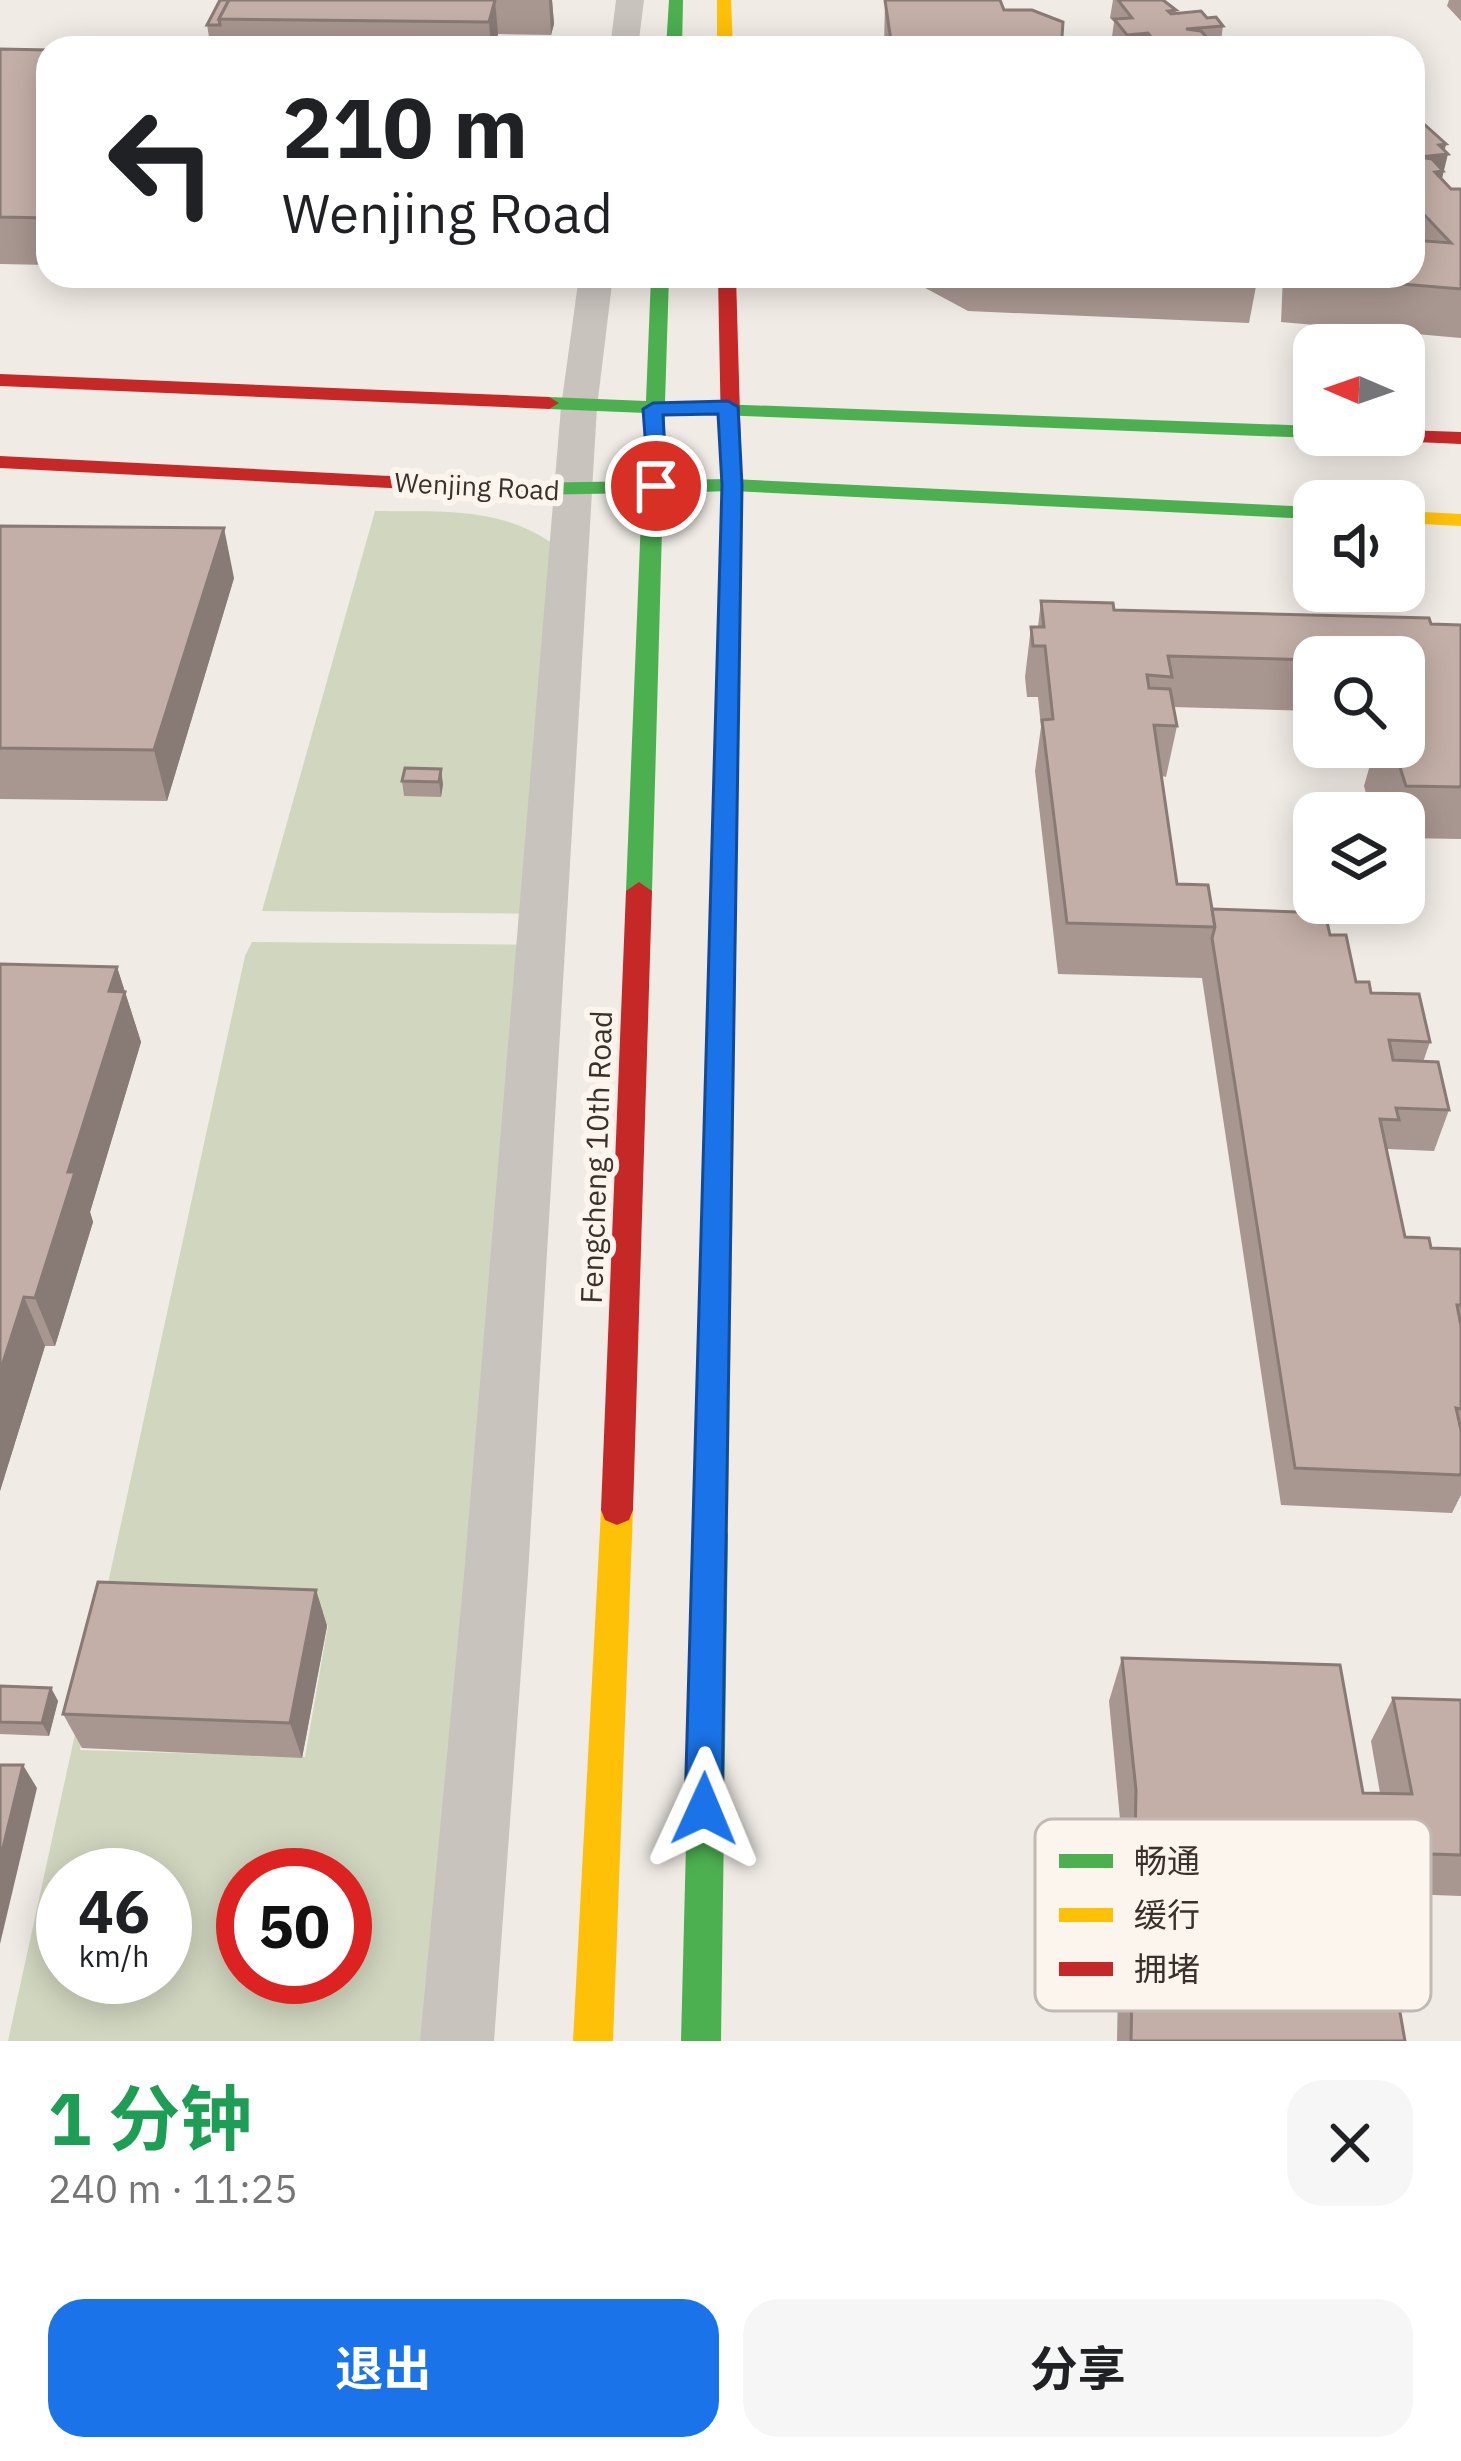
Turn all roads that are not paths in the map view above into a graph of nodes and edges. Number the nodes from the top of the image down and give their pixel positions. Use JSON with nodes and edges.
{"nodes":[{"id":1,"x":630,"y":0,"type":"edge"},
{"id":2,"x":676,"y":0,"type":"edge"},
{"id":3,"x":724,"y":0,"type":"edge"},
{"id":4,"x":626,"y":36,"type":"edge"},
{"id":5,"x":674,"y":36,"type":"edge"},
{"id":6,"x":725,"y":36,"type":"edge"},
{"id":7,"x":595,"y":288,"type":"edge"},
{"id":8,"x":659,"y":288,"type":"edge"},
{"id":9,"x":727,"y":288,"type":"edge"},
{"id":10,"x":0,"y":380,"type":"edge"},
{"id":11,"x":580,"y":406,"type":"junction"},
{"id":12,"x":728,"y":407,"type":"junction"},
{"id":13,"x":653,"y":409,"type":"junction"},
{"id":14,"x":1293,"y":431,"type":"edge"},
{"id":15,"x":1425,"y":436,"type":"edge"},
{"id":16,"x":1461,"y":438,"type":"edge"},
{"id":17,"x":0,"y":462,"type":"edge"},
{"id":18,"x":732,"y":485,"type":"junction"},
{"id":19,"x":656,"y":486,"type":"junction"},
{"id":20,"x":575,"y":492,"type":"junction"},
{"id":21,"x":1293,"y":512,"type":"edge"},
{"id":22,"x":1425,"y":518,"type":"edge"},
{"id":23,"x":1461,"y":520,"type":"edge"},
{"id":24,"x":457,"y":2041,"type":"edge"},
{"id":25,"x":593,"y":2041,"type":"edge"},
{"id":26,"x":700,"y":2041,"type":"edge"}],
"edges":[{"from":1,"to":4,"type":"street"},
{"from":2,"to":5,"type":"main road"},
{"from":3,"to":6,"type":"main road"},
{"from":7,"to":11,"type":"street"},
{"from":8,"to":13,"type":"main road","name":"Fengcheng 10th Road"},
{"from":9,"to":12,"type":"main road"},
{"from":10,"to":11,"type":"main road"},
{"from":11,"to":13,"type":"main road"},
{"from":11,"to":20,"type":"street"},
{"from":12,"to":13,"type":"main road"},
{"from":12,"to":14,"type":"main road"},
{"from":12,"to":18,"type":"main road"},
{"from":13,"to":19,"type":"main road","name":"Fengcheng 10th Road"},
{"from":15,"to":16,"type":"main road"},
{"from":17,"to":20,"type":"main road","name":"Wenjing Road"},
{"from":18,"to":19,"type":"main road","name":"Wenjing Road"},
{"from":18,"to":21,"type":"main road","name":"Wenjing Road"},
{"from":18,"to":26,"type":"main road"},
{"from":19,"to":20,"type":"main road","name":"Wenjing Road"},
{"from":19,"to":25,"type":"main road","name":"Fengcheng 10th Road"},
{"from":20,"to":24,"type":"street"},
{"from":22,"to":23,"type":"main road"}]}
